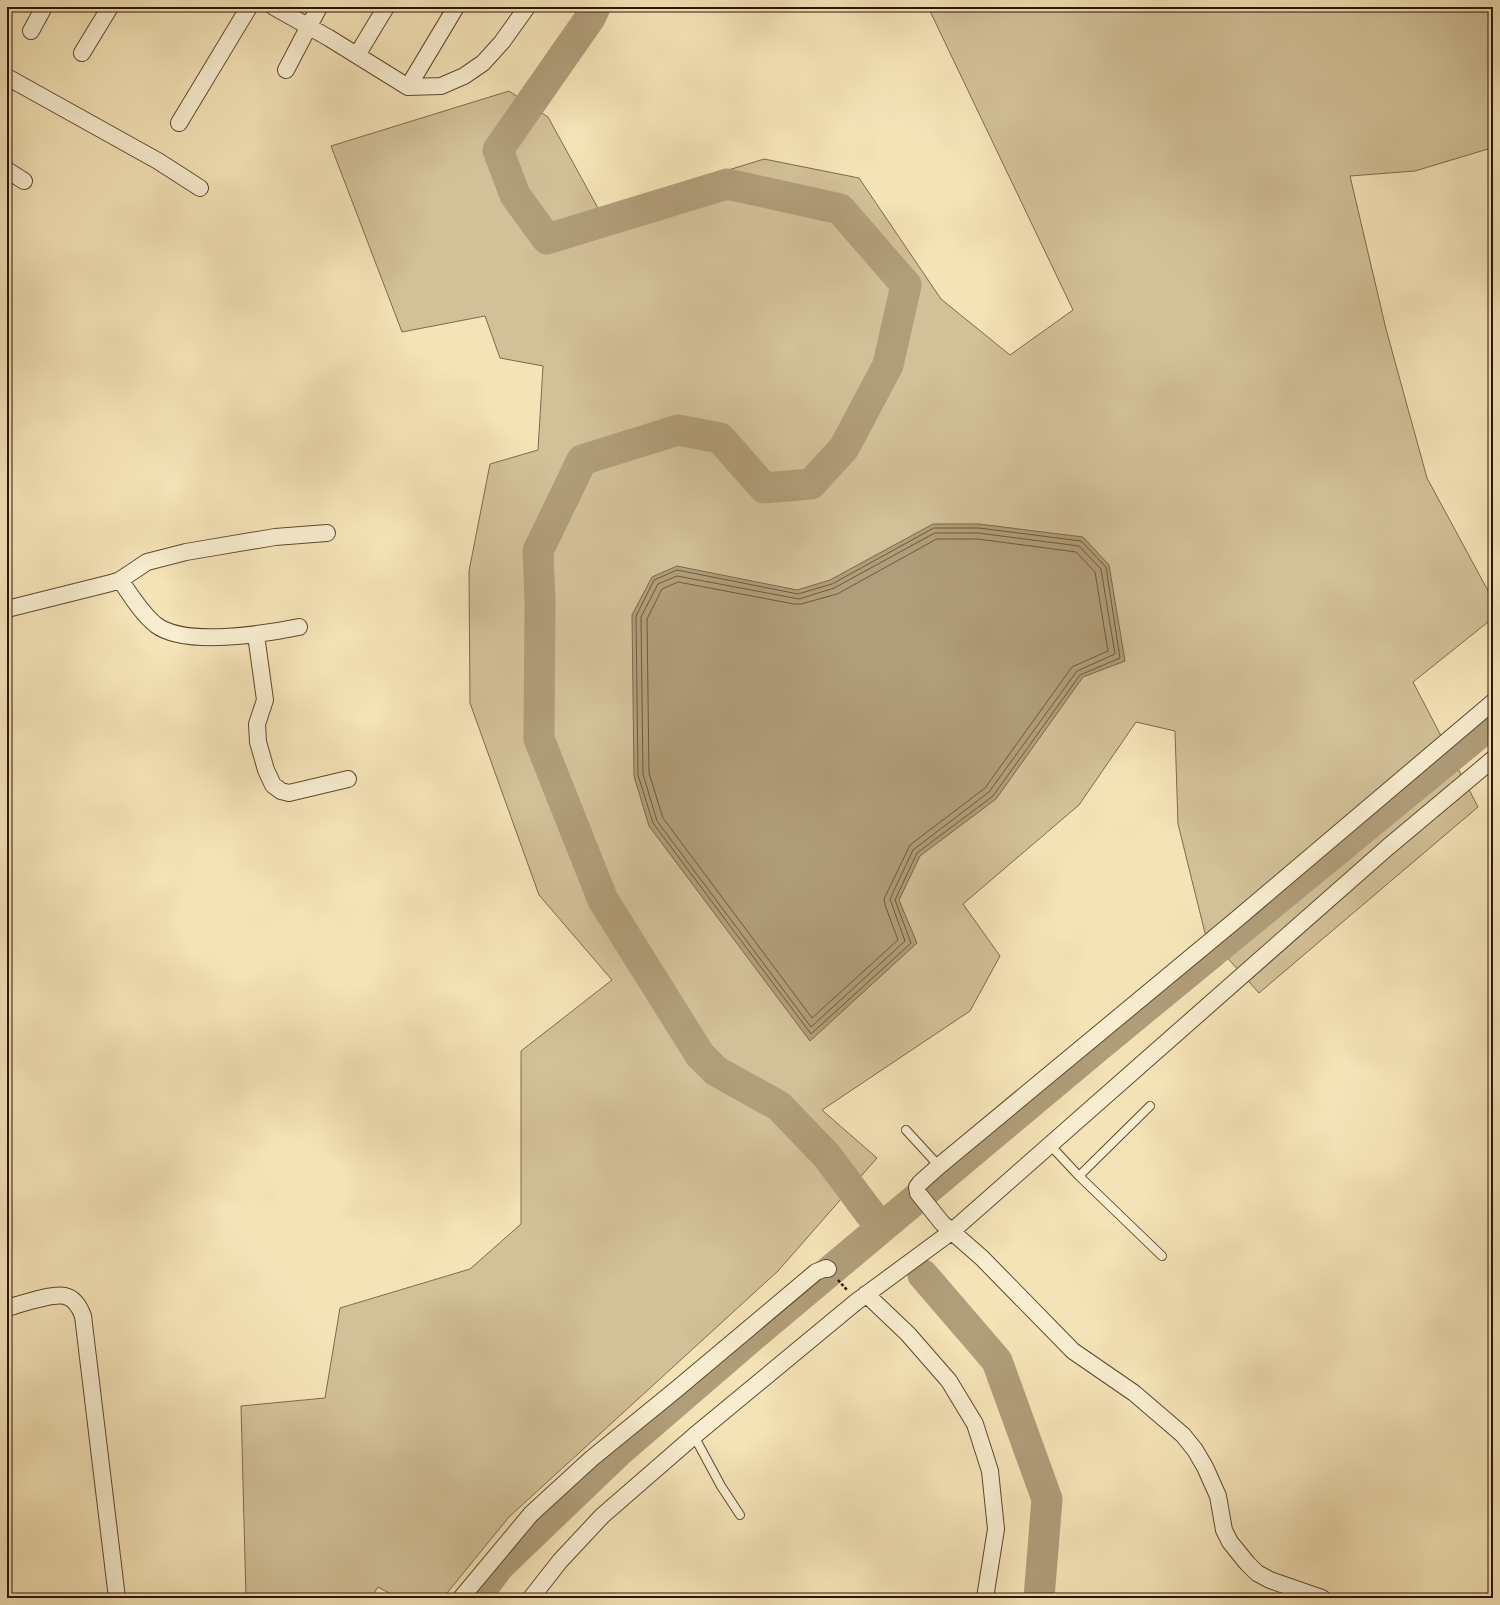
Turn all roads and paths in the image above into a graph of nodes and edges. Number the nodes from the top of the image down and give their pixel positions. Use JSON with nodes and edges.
{"nodes":[{"id":1,"x":44,"y":7,"type":"edge"},
{"id":2,"x":110,"y":7,"type":"edge"},
{"id":3,"x":249,"y":7,"type":"edge"},
{"id":4,"x":274,"y":7,"type":"edge"},
{"id":5,"x":319,"y":7,"type":"edge"},
{"id":6,"x":386,"y":7,"type":"edge"},
{"id":7,"x":456,"y":7,"type":"edge"},
{"id":8,"x":527,"y":7,"type":"edge"},
{"id":9,"x":308,"y":26,"type":"junction"},
{"id":10,"x":31,"y":31,"type":"dead end"},
{"id":11,"x":82,"y":53,"type":"dead end"},
{"id":12,"x":357,"y":55,"type":"junction"},
{"id":13,"x":286,"y":70,"type":"dead end"},
{"id":14,"x":7,"y":77,"type":"edge"},
{"id":15,"x":408,"y":87,"type":"junction"},
{"id":16,"x":179,"y":123,"type":"dead end"},
{"id":17,"x":7,"y":170,"type":"edge"},
{"id":18,"x":24,"y":181,"type":"dead end"},
{"id":19,"x":200,"y":188,"type":"dead end"},
{"id":20,"x":327,"y":533,"type":"dead end"},
{"id":21,"x":120,"y":580,"type":"junction"},
{"id":22,"x":7,"y":608,"type":"edge"},
{"id":23,"x":299,"y":627,"type":"dead end"},
{"id":24,"x":256,"y":635,"type":"junction"},
{"id":25,"x":1493,"y":702,"type":"edge"},
{"id":26,"x":1493,"y":759,"type":"edge"},
{"id":27,"x":348,"y":779,"type":"dead end"},
{"id":28,"x":1150,"y":1106,"type":"dead end"},
{"id":29,"x":906,"y":1130,"type":"dead end"},
{"id":30,"x":1050,"y":1144,"type":"junction"},
{"id":31,"x":939,"y":1166,"type":"junction"},
{"id":32,"x":1079,"y":1176,"type":"junction"},
{"id":33,"x":946,"y":1227,"type":"junction"},
{"id":34,"x":1162,"y":1256,"type":"dead end"},
{"id":35,"x":828,"y":1269,"type":"dead end"},
{"id":36,"x":872,"y":1290,"type":"junction"},
{"id":37,"x":7,"y":1308,"type":"edge"},
{"id":38,"x":694,"y":1436,"type":"junction"},
{"id":39,"x":740,"y":1515,"type":"dead end"},
{"id":40,"x":117,"y":1598,"type":"edge"},
{"id":41,"x":461,"y":1598,"type":"edge"},
{"id":42,"x":531,"y":1598,"type":"edge"},
{"id":43,"x":984,"y":1598,"type":"edge"},
{"id":44,"x":1322,"y":1598,"type":"edge"}],
"edges":[{"from":1,"to":10,"type":"street"},
{"from":2,"to":11,"type":"street"},
{"from":3,"to":16,"type":"street"},
{"from":4,"to":9,"type":"street"},
{"from":5,"to":9,"type":"street"},
{"from":6,"to":12,"type":"street"},
{"from":7,"to":15,"type":"street"},
{"from":8,"to":15,"type":"street"},
{"from":9,"to":12,"type":"street"},
{"from":9,"to":13,"type":"street"},
{"from":12,"to":15,"type":"street"},
{"from":14,"to":19,"type":"street"},
{"from":17,"to":18,"type":"street"},
{"from":20,"to":21,"type":"street"},
{"from":21,"to":22,"type":"street"},
{"from":21,"to":24,"type":"street"},
{"from":23,"to":24,"type":"street"},
{"from":24,"to":27,"type":"street"},
{"from":25,"to":31,"type":"street"},
{"from":26,"to":30,"type":"street"},
{"from":28,"to":32,"type":"lane"},
{"from":29,"to":31,"type":"lane"},
{"from":30,"to":32,"type":"lane"},
{"from":30,"to":33,"type":"street"},
{"from":31,"to":33,"type":"street"},
{"from":32,"to":34,"type":"lane"},
{"from":33,"to":36,"type":"street"},
{"from":33,"to":44,"type":"street"},
{"from":35,"to":41,"type":"street"},
{"from":36,"to":38,"type":"street"},
{"from":36,"to":43,"type":"street"},
{"from":37,"to":40,"type":"street"},
{"from":38,"to":39,"type":"lane"},
{"from":38,"to":42,"type":"street"}]}
